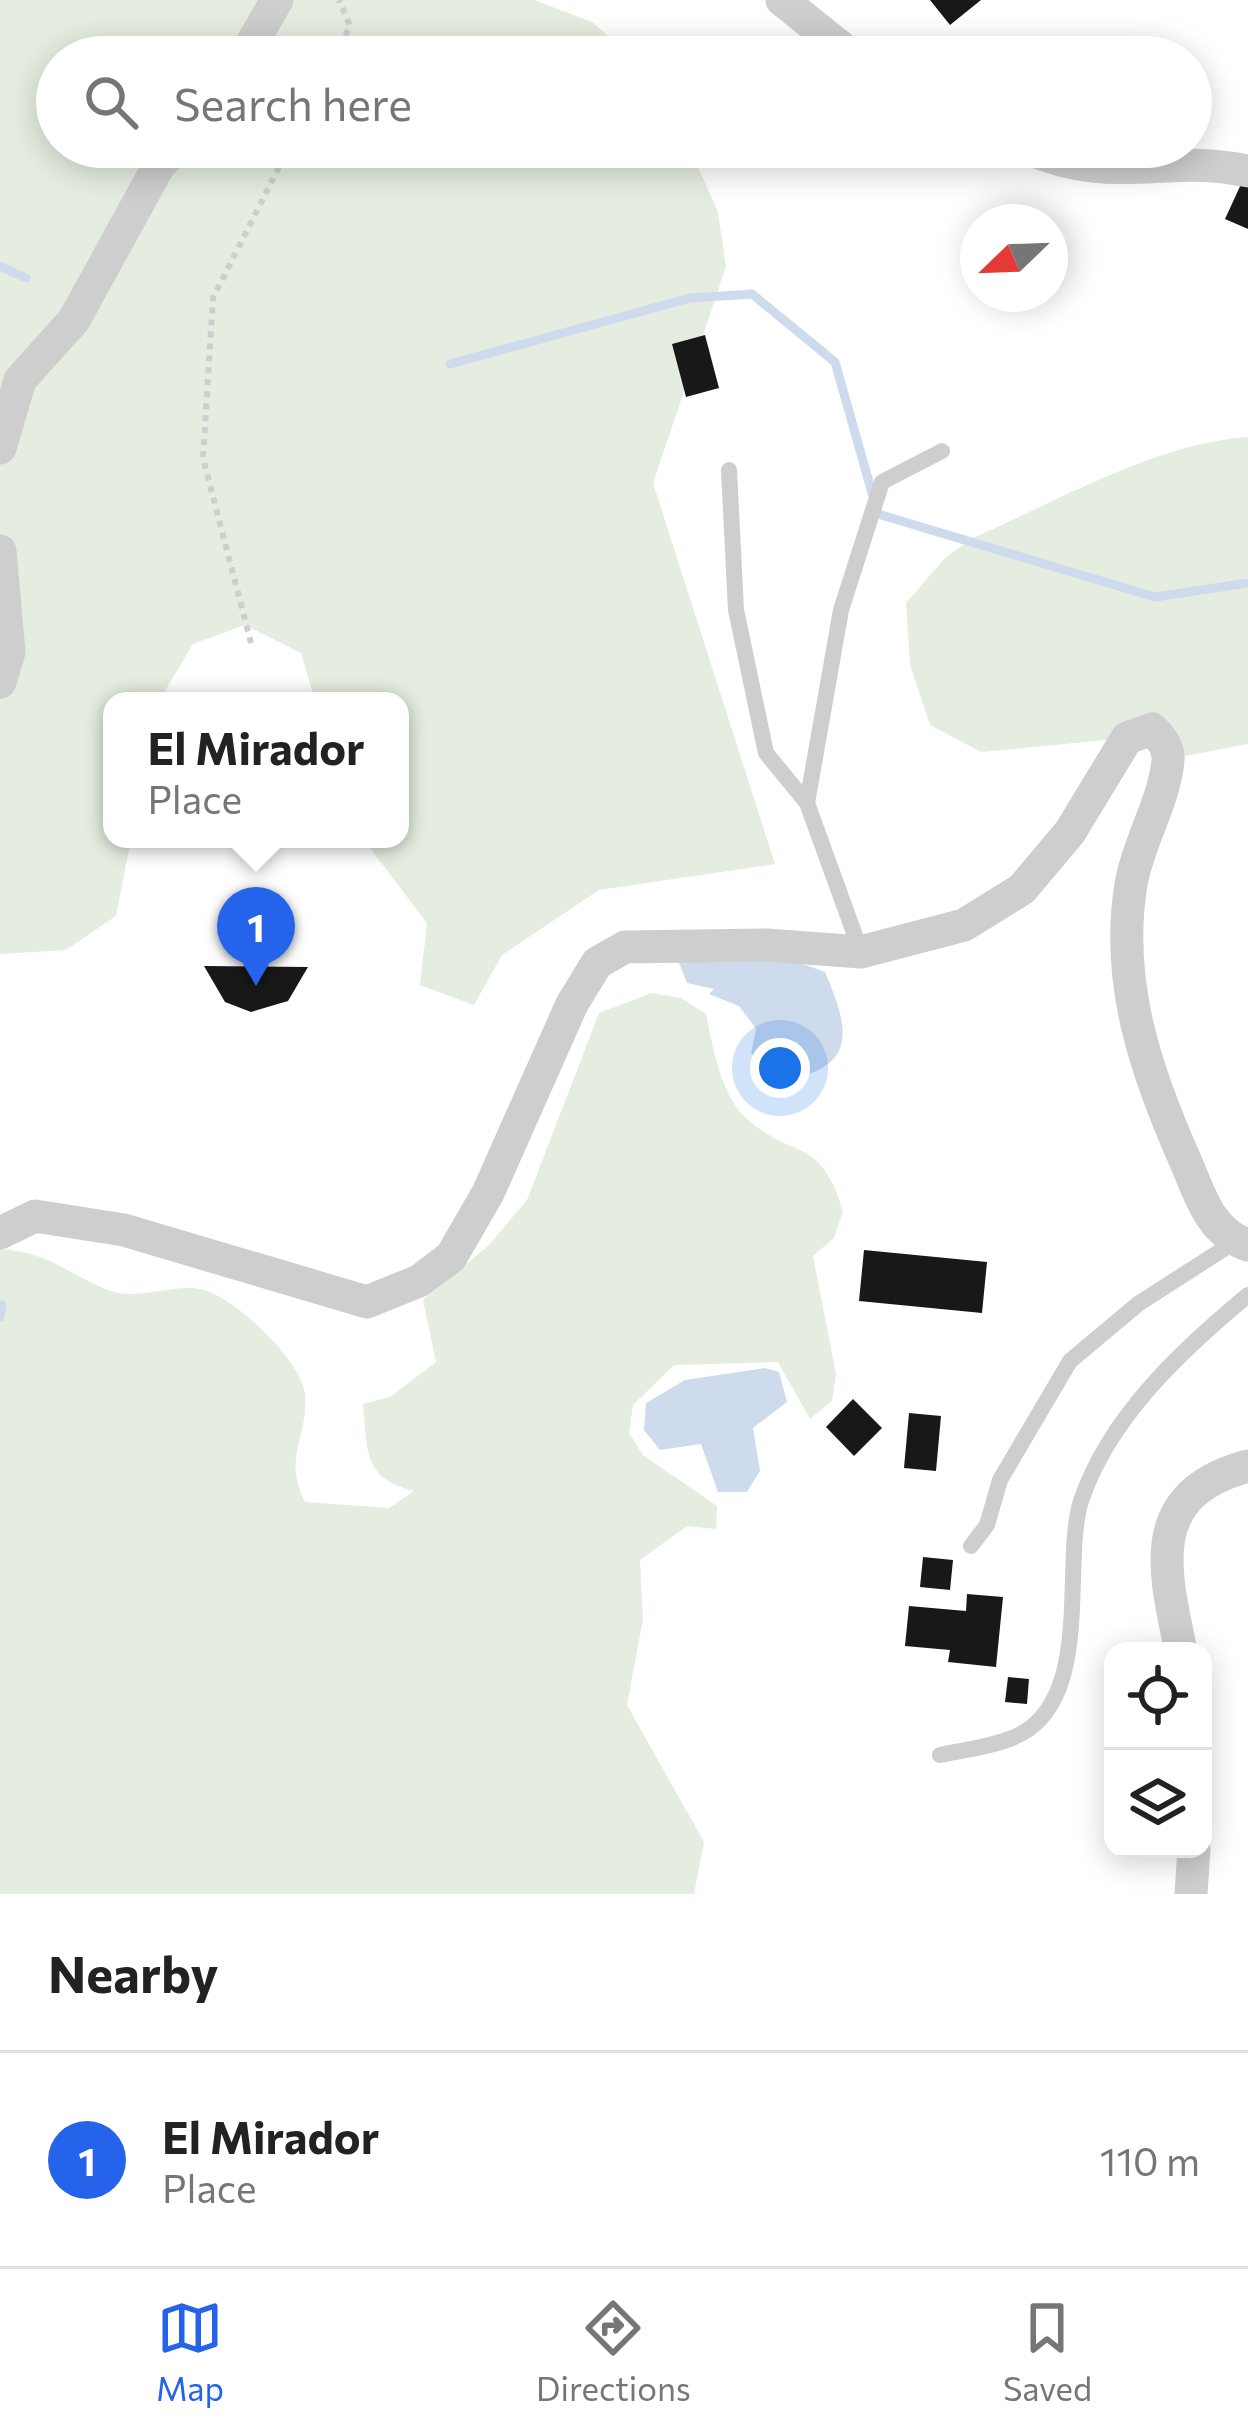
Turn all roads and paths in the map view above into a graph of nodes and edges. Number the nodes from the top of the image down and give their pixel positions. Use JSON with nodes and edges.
{"nodes":[{"id":1,"x":277,"y":0,"type":"edge"},
{"id":2,"x":339,"y":0,"type":"edge"},
{"id":3,"x":793,"y":6,"type":"edge"},
{"id":4,"x":256,"y":36,"type":"edge"},
{"id":5,"x":345,"y":36,"type":"edge"},
{"id":6,"x":828,"y":36,"type":"edge"},
{"id":7,"x":1212,"y":164,"type":"edge"},
{"id":8,"x":157,"y":168,"type":"edge"},
{"id":9,"x":278,"y":168,"type":"edge"},
{"id":10,"x":1106,"y":168,"type":"edge"},
{"id":11,"x":1166,"y":168,"type":"edge"},
{"id":12,"x":1248,"y":171,"type":"edge"},
{"id":13,"x":0,"y":448,"type":"edge"},
{"id":14,"x":942,"y":451,"type":"dead end"},
{"id":15,"x":729,"y":470,"type":"dead end"},
{"id":16,"x":0,"y":551,"type":"edge"},
{"id":17,"x":251,"y":643,"type":"dead end"},
{"id":18,"x":0,"y":682,"type":"edge"},
{"id":19,"x":807,"y":803,"type":"junction"},
{"id":20,"x":861,"y":952,"type":"junction"},
{"id":21,"x":0,"y":1234,"type":"edge"},
{"id":22,"x":1242,"y":1243,"type":"edge"},
{"id":23,"x":1248,"y":1295,"type":"edge"},
{"id":24,"x":1248,"y":1466,"type":"edge"},
{"id":25,"x":971,"y":1546,"type":"dead end"},
{"id":26,"x":1179,"y":1642,"type":"edge"},
{"id":27,"x":940,"y":1755,"type":"dead end"},
{"id":28,"x":1193,"y":1858,"type":"edge"},
{"id":29,"x":1191,"y":1894,"type":"edge"}],
"edges":[{"from":1,"to":4,"type":"street"},
{"from":2,"to":5,"type":"path"},
{"from":3,"to":6,"type":"street"},
{"from":7,"to":12,"type":"street"},
{"from":8,"to":13,"type":"street"},
{"from":9,"to":17,"type":"path"},
{"from":10,"to":11,"type":"street"},
{"from":14,"to":19,"type":"lane"},
{"from":15,"to":19,"type":"lane"},
{"from":16,"to":18,"type":"street"},
{"from":19,"to":20,"type":"lane"},
{"from":20,"to":21,"type":"street"},
{"from":20,"to":22,"type":"street"},
{"from":22,"to":25,"type":"lane"},
{"from":23,"to":27,"type":"lane"},
{"from":24,"to":26,"type":"street"},
{"from":28,"to":29,"type":"street"}]}
